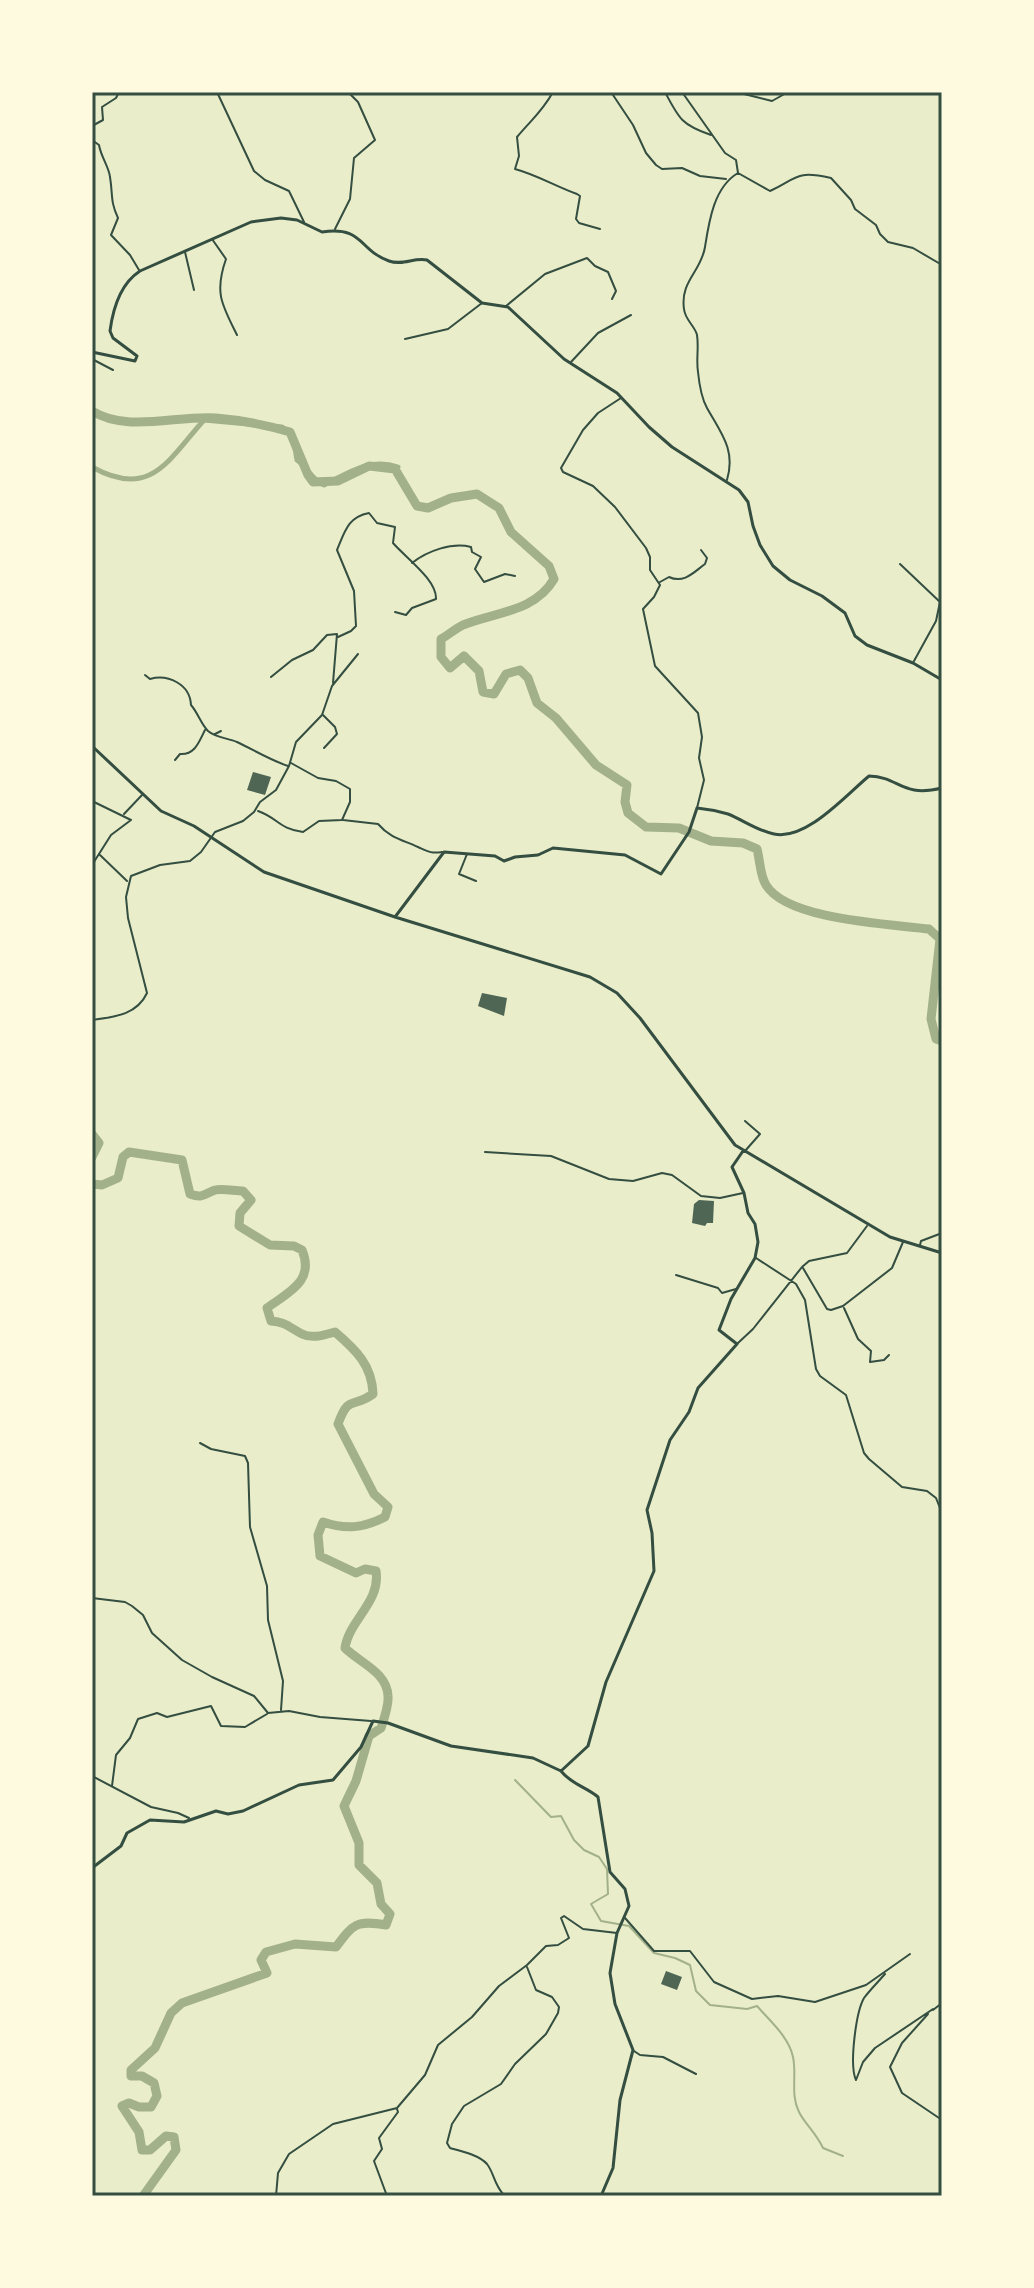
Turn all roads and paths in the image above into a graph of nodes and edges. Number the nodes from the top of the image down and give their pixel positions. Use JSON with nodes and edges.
{"nodes":[{"id":1,"x":119,"y":92,"type":"edge"},
{"id":2,"x":217,"y":92,"type":"edge"},
{"id":3,"x":348,"y":92,"type":"edge"},
{"id":4,"x":553,"y":92,"type":"edge"},
{"id":5,"x":611,"y":92,"type":"edge"},
{"id":6,"x":665,"y":92,"type":"edge"},
{"id":7,"x":682,"y":92,"type":"edge"},
{"id":8,"x":736,"y":92,"type":"edge"},
{"id":9,"x":788,"y":92,"type":"edge"},
{"id":10,"x":92,"y":126,"type":"edge"},
{"id":11,"x":712,"y":135,"type":"junction"},
{"id":12,"x":92,"y":136,"type":"edge"},
{"id":13,"x":92,"y":140,"type":"edge"},
{"id":14,"x":738,"y":173,"type":"junction"},
{"id":15,"x":727,"y":180,"type":"junction"},
{"id":16,"x":304,"y":223,"type":"junction"},
{"id":17,"x":335,"y":229,"type":"junction"},
{"id":18,"x":600,"y":229,"type":"dead end"},
{"id":19,"x":212,"y":239,"type":"junction"},
{"id":20,"x":185,"y":250,"type":"junction"},
{"id":21,"x":942,"y":265,"type":"edge"},
{"id":22,"x":140,"y":271,"type":"junction"},
{"id":23,"x":194,"y":290,"type":"dead end"},
{"id":24,"x":612,"y":299,"type":"dead end"},
{"id":25,"x":482,"y":303,"type":"junction"},
{"id":26,"x":506,"y":306,"type":"junction"},
{"id":27,"x":631,"y":315,"type":"dead end"},
{"id":28,"x":237,"y":335,"type":"dead end"},
{"id":29,"x":405,"y":339,"type":"dead end"},
{"id":30,"x":92,"y":352,"type":"edge"},
{"id":31,"x":92,"y":359,"type":"edge"},
{"id":32,"x":570,"y":363,"type":"junction"},
{"id":33,"x":113,"y":370,"type":"dead end"},
{"id":34,"x":621,"y":397,"type":"junction"},
{"id":35,"x":727,"y":480,"type":"junction"},
{"id":36,"x":701,"y":550,"type":"dead end"},
{"id":37,"x":411,"y":563,"type":"junction"},
{"id":38,"x":900,"y":564,"type":"dead end"},
{"id":39,"x":515,"y":576,"type":"dead end"},
{"id":40,"x":659,"y":583,"type":"junction"},
{"id":41,"x":942,"y":593,"type":"edge"},
{"id":42,"x":937,"y":599,"type":"junction"},
{"id":43,"x":395,"y":612,"type":"dead end"},
{"id":44,"x":338,"y":637,"type":"junction"},
{"id":45,"x":358,"y":654,"type":"dead end"},
{"id":46,"x":913,"y":663,"type":"junction"},
{"id":47,"x":145,"y":675,"type":"dead end"},
{"id":48,"x":271,"y":677,"type":"dead end"},
{"id":49,"x":942,"y":680,"type":"edge"},
{"id":50,"x":332,"y":686,"type":"junction"},
{"id":51,"x":322,"y":715,"type":"junction"},
{"id":52,"x":205,"y":729,"type":"junction"},
{"id":53,"x":221,"y":731,"type":"dead end"},
{"id":54,"x":214,"y":735,"type":"junction"},
{"id":55,"x":92,"y":746,"type":"edge"},
{"id":56,"x":324,"y":748,"type":"dead end"},
{"id":57,"x":175,"y":760,"type":"dead end"},
{"id":58,"x":290,"y":765,"type":"junction"},
{"id":59,"x":942,"y":788,"type":"edge"},
{"id":60,"x":142,"y":795,"type":"junction"},
{"id":61,"x":92,"y":801,"type":"edge"},
{"id":62,"x":697,"y":808,"type":"junction"},
{"id":63,"x":254,"y":812,"type":"junction"},
{"id":64,"x":124,"y":815,"type":"junction"},
{"id":65,"x":342,"y":820,"type":"junction"},
{"id":66,"x":211,"y":837,"type":"junction"},
{"id":67,"x":444,"y":852,"type":"junction"},
{"id":68,"x":468,"y":853,"type":"junction"},
{"id":69,"x":100,"y":855,"type":"junction"},
{"id":70,"x":92,"y":865,"type":"edge"},
{"id":71,"x":476,"y":881,"type":"dead end"},
{"id":72,"x":128,"y":882,"type":"junction"},
{"id":73,"x":395,"y":917,"type":"junction"},
{"id":74,"x":92,"y":1020,"type":"edge"},
{"id":75,"x":745,"y":1121,"type":"dead end"},
{"id":76,"x":744,"y":1151,"type":"junction"},
{"id":77,"x":485,"y":1152,"type":"dead end"},
{"id":78,"x":744,"y":1193,"type":"junction"},
{"id":79,"x":869,"y":1224,"type":"junction"},
{"id":80,"x":942,"y":1233,"type":"edge"},
{"id":81,"x":903,"y":1242,"type":"junction"},
{"id":82,"x":919,"y":1246,"type":"junction"},
{"id":83,"x":942,"y":1253,"type":"edge"},
{"id":84,"x":755,"y":1258,"type":"junction"},
{"id":85,"x":802,"y":1267,"type":"junction"},
{"id":86,"x":676,"y":1275,"type":"dead end"},
{"id":87,"x":790,"y":1281,"type":"junction"},
{"id":88,"x":737,"y":1289,"type":"junction"},
{"id":89,"x":843,"y":1306,"type":"junction"},
{"id":90,"x":737,"y":1344,"type":"junction"},
{"id":91,"x":889,"y":1355,"type":"dead end"},
{"id":92,"x":200,"y":1443,"type":"dead end"},
{"id":93,"x":942,"y":1513,"type":"edge"},
{"id":94,"x":92,"y":1598,"type":"edge"},
{"id":95,"x":282,"y":1711,"type":"junction"},
{"id":96,"x":268,"y":1713,"type":"junction"},
{"id":97,"x":375,"y":1721,"type":"junction"},
{"id":98,"x":561,"y":1771,"type":"junction"},
{"id":99,"x":92,"y":1776,"type":"edge"},
{"id":100,"x":112,"y":1786,"type":"junction"},
{"id":101,"x":191,"y":1819,"type":"junction"},
{"id":102,"x":92,"y":1868,"type":"edge"},
{"id":103,"x":624,"y":1919,"type":"junction"},
{"id":104,"x":617,"y":1933,"type":"junction"},
{"id":105,"x":910,"y":1954,"type":"dead end"},
{"id":106,"x":527,"y":1965,"type":"junction"},
{"id":107,"x":888,"y":1969,"type":"junction"},
{"id":108,"x":942,"y":2003,"type":"edge"},
{"id":109,"x":933,"y":2009,"type":"junction"},
{"id":110,"x":633,"y":2050,"type":"junction"},
{"id":111,"x":696,"y":2074,"type":"dead end"},
{"id":112,"x":397,"y":2108,"type":"junction"},
{"id":113,"x":942,"y":2120,"type":"edge"},
{"id":114,"x":503,"y":2194,"type":"dead end"},
{"id":115,"x":276,"y":2196,"type":"edge"},
{"id":116,"x":387,"y":2196,"type":"edge"},
{"id":117,"x":601,"y":2196,"type":"edge"}],
"edges":[{"from":1,"to":10,"type":"street"},
{"from":2,"to":16,"type":"street"},
{"from":3,"to":17,"type":"street"},
{"from":4,"to":18,"type":"street"},
{"from":5,"to":15,"type":"street"},
{"from":6,"to":11,"type":"street"},
{"from":7,"to":11,"type":"street"},
{"from":8,"to":9,"type":"street"},
{"from":11,"to":14,"type":"street"},
{"from":12,"to":13,"type":"street"},
{"from":13,"to":22,"type":"street"},
{"from":14,"to":15,"type":"street"},
{"from":14,"to":21,"type":"street"},
{"from":15,"to":35,"type":"street"},
{"from":16,"to":17,"type":"street"},
{"from":16,"to":19,"type":"street"},
{"from":17,"to":25,"type":"street"},
{"from":19,"to":20,"type":"street"},
{"from":19,"to":28,"type":"street"},
{"from":20,"to":22,"type":"street"},
{"from":20,"to":23,"type":"street"},
{"from":22,"to":30,"type":"street"},
{"from":24,"to":26,"type":"street"},
{"from":25,"to":26,"type":"street"},
{"from":25,"to":29,"type":"street"},
{"from":26,"to":32,"type":"street"},
{"from":27,"to":32,"type":"street"},
{"from":31,"to":33,"type":"street"},
{"from":32,"to":34,"type":"street"},
{"from":34,"to":35,"type":"street"},
{"from":34,"to":40,"type":"street"},
{"from":35,"to":46,"type":"street"},
{"from":36,"to":40,"type":"street"},
{"from":37,"to":39,"type":"street"},
{"from":37,"to":43,"type":"street"},
{"from":37,"to":44,"type":"street"},
{"from":38,"to":42,"type":"street"},
{"from":40,"to":62,"type":"street"},
{"from":41,"to":42,"type":"street"},
{"from":42,"to":46,"type":"street"},
{"from":44,"to":48,"type":"street"},
{"from":44,"to":50,"type":"street"},
{"from":45,"to":50,"type":"street"},
{"from":46,"to":49,"type":"street"},
{"from":47,"to":52,"type":"street"},
{"from":50,"to":51,"type":"street"},
{"from":51,"to":56,"type":"street"},
{"from":51,"to":58,"type":"street"},
{"from":52,"to":54,"type":"street"},
{"from":52,"to":57,"type":"street"},
{"from":53,"to":54,"type":"street"},
{"from":54,"to":58,"type":"street"},
{"from":55,"to":60,"type":"street"},
{"from":58,"to":63,"type":"street"},
{"from":58,"to":65,"type":"street"},
{"from":59,"to":62,"type":"street"},
{"from":60,"to":64,"type":"street"},
{"from":60,"to":66,"type":"street"},
{"from":61,"to":64,"type":"street"},
{"from":62,"to":68,"type":"street"},
{"from":63,"to":65,"type":"street"},
{"from":63,"to":66,"type":"street"},
{"from":64,"to":69,"type":"street"},
{"from":65,"to":67,"type":"street"},
{"from":66,"to":72,"type":"street"},
{"from":66,"to":73,"type":"street"},
{"from":67,"to":68,"type":"street"},
{"from":67,"to":73,"type":"street"},
{"from":68,"to":71,"type":"street"},
{"from":69,"to":70,"type":"street"},
{"from":69,"to":72,"type":"street"},
{"from":72,"to":74,"type":"street"},
{"from":73,"to":76,"type":"street"},
{"from":75,"to":76,"type":"street"},
{"from":76,"to":78,"type":"street"},
{"from":76,"to":79,"type":"street"},
{"from":77,"to":78,"type":"street"},
{"from":78,"to":84,"type":"street"},
{"from":79,"to":81,"type":"street"},
{"from":79,"to":85,"type":"street"},
{"from":80,"to":82,"type":"street"},
{"from":81,"to":82,"type":"street"},
{"from":81,"to":89,"type":"street"},
{"from":82,"to":83,"type":"street"},
{"from":84,"to":87,"type":"street"},
{"from":84,"to":88,"type":"street"},
{"from":85,"to":87,"type":"street"},
{"from":85,"to":89,"type":"street"},
{"from":86,"to":88,"type":"street"},
{"from":87,"to":90,"type":"street"},
{"from":87,"to":93,"type":"street"},
{"from":88,"to":90,"type":"street"},
{"from":89,"to":91,"type":"street"},
{"from":90,"to":98,"type":"street"},
{"from":92,"to":95,"type":"street"},
{"from":94,"to":96,"type":"street"},
{"from":95,"to":96,"type":"street"},
{"from":95,"to":97,"type":"street"},
{"from":96,"to":100,"type":"street"},
{"from":97,"to":98,"type":"street"},
{"from":97,"to":101,"type":"street"},
{"from":98,"to":103,"type":"street"},
{"from":99,"to":100,"type":"street"},
{"from":100,"to":101,"type":"street"},
{"from":101,"to":102,"type":"street"},
{"from":103,"to":104,"type":"street"},
{"from":103,"to":107,"type":"street"},
{"from":104,"to":106,"type":"street"},
{"from":104,"to":110,"type":"street"},
{"from":105,"to":107,"type":"street"},
{"from":106,"to":112,"type":"street"},
{"from":106,"to":114,"type":"street"},
{"from":107,"to":109,"type":"street"},
{"from":108,"to":109,"type":"street"},
{"from":109,"to":113,"type":"street"},
{"from":110,"to":111,"type":"street"},
{"from":110,"to":117,"type":"street"},
{"from":112,"to":115,"type":"street"},
{"from":112,"to":116,"type":"street"}]}
